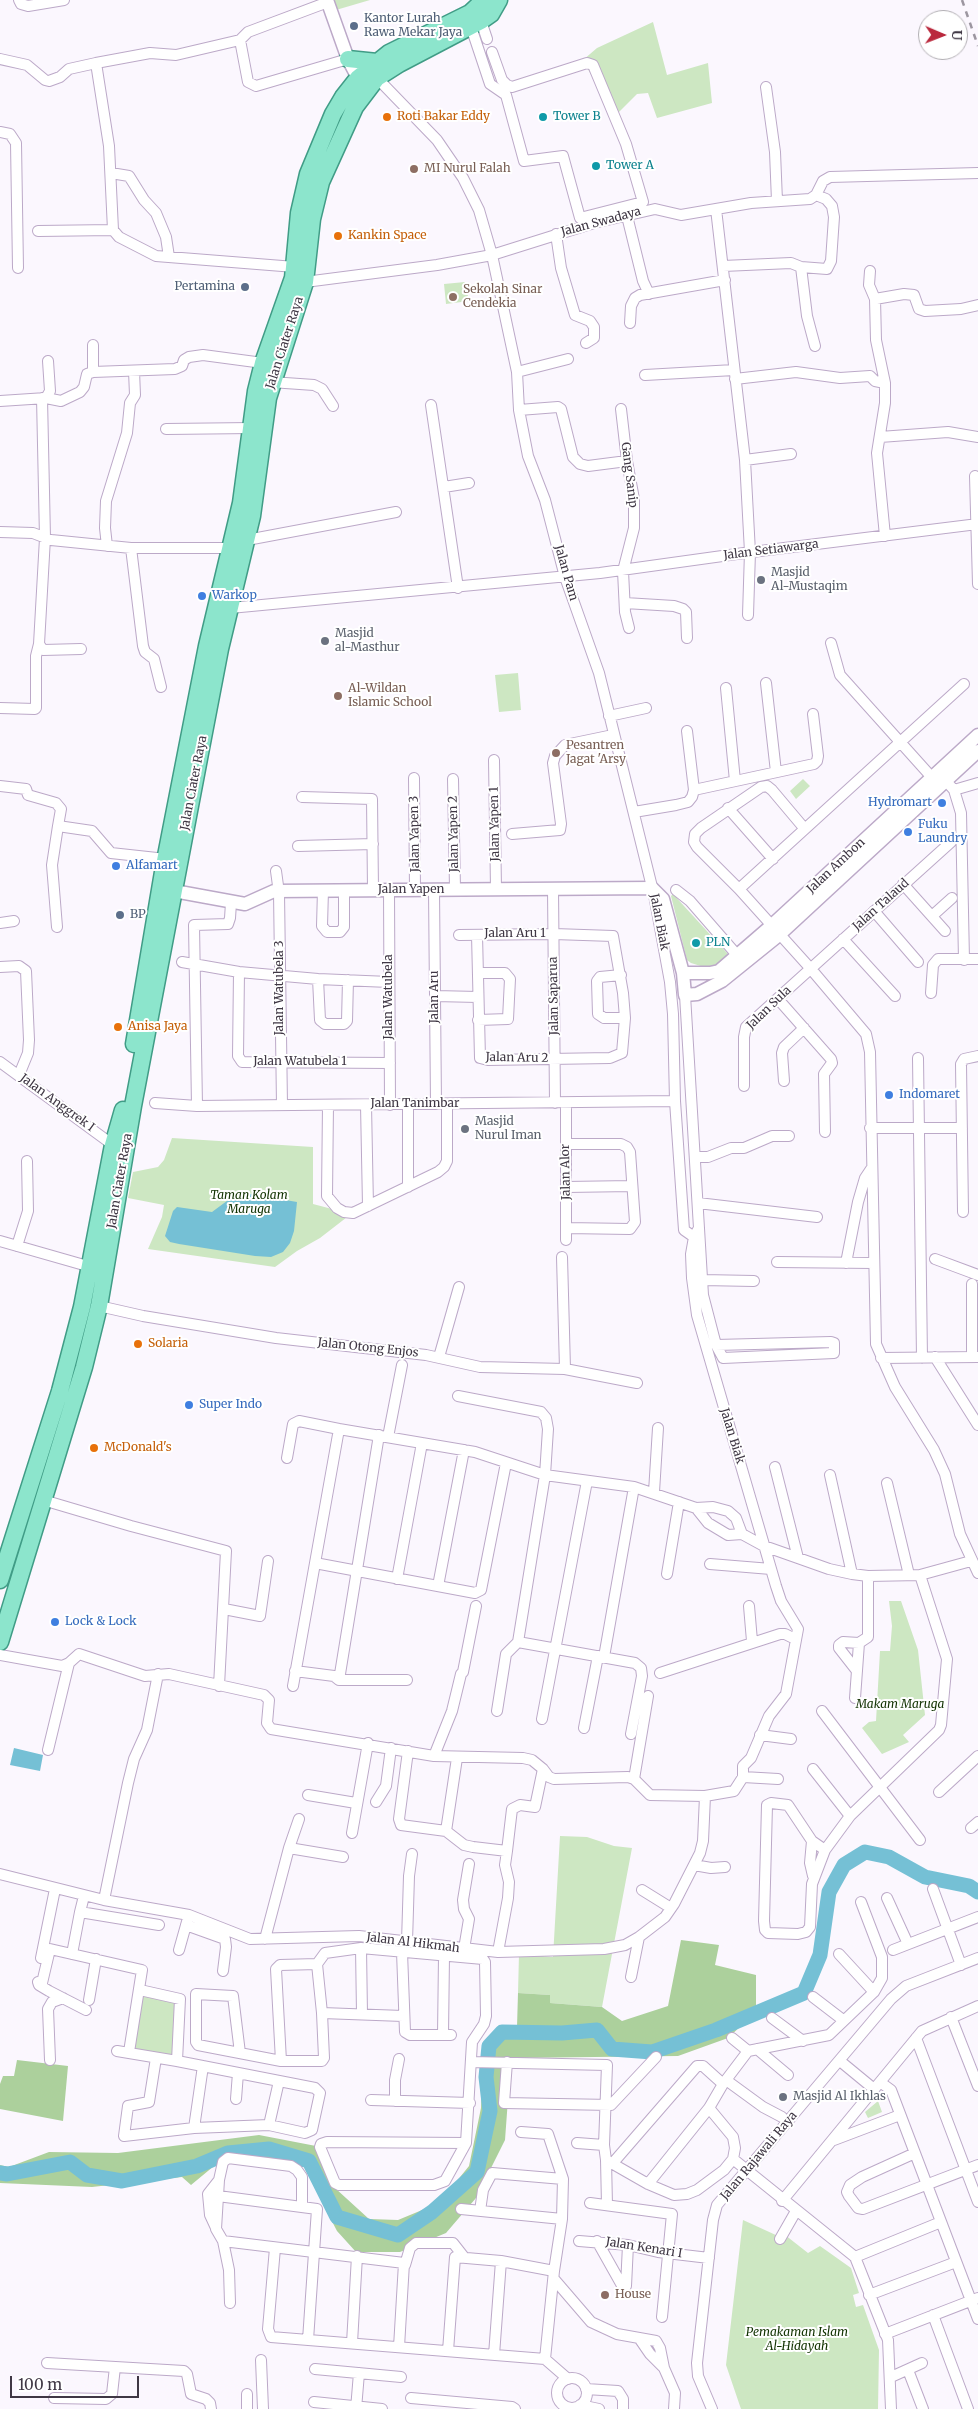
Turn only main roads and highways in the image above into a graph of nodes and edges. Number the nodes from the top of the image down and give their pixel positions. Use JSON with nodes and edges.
{"nodes":[{"id":1,"x":484,"y":0,"type":"edge"},
{"id":2,"x":499,"y":0,"type":"edge"},
{"id":3,"x":348,"y":59,"type":"road end"},
{"id":4,"x":377,"y":70,"type":"junction"},
{"id":5,"x":299,"y":291,"type":"junction"},
{"id":6,"x":204,"y":695,"type":"junction"},
{"id":7,"x":115,"y":1172,"type":"junction"},
{"id":8,"x":10,"y":1546,"type":"junction"},
{"id":9,"x":27,"y":1552,"type":"junction"},
{"id":10,"x":0,"y":1580,"type":"edge"},
{"id":11,"x":0,"y":1642,"type":"edge"}],
"edges":[{"from":1,"to":4,"type":"main road","name":"Jalan Ciater Raya"},
{"from":2,"to":4,"type":"main road","name":"Jalan Ciater Raya"},
{"from":3,"to":4,"type":"main road"},
{"from":4,"to":5,"type":"main road","name":"Jalan Ciater Raya"},
{"from":4,"to":5,"type":"main road","name":"Jalan Ciater Raya"},
{"from":5,"to":6,"type":"main road","name":"Jalan Ciater Raya"},
{"from":5,"to":6,"type":"main road","name":"Jalan Ciater Raya"},
{"from":6,"to":7,"type":"main road","name":"Jalan Ciater Raya"},
{"from":6,"to":7,"type":"main road","name":"Jalan Ciater Raya"},
{"from":7,"to":8,"type":"main road","name":"Jalan Ciater Raya"},
{"from":7,"to":9,"type":"main road","name":"Jalan Ciater Raya"},
{"from":8,"to":9,"type":"main road"},
{"from":8,"to":10,"type":"main road","name":"Jalan Ciater Raya"},
{"from":9,"to":11,"type":"main road","name":"Jalan Ciater Raya"}]}
